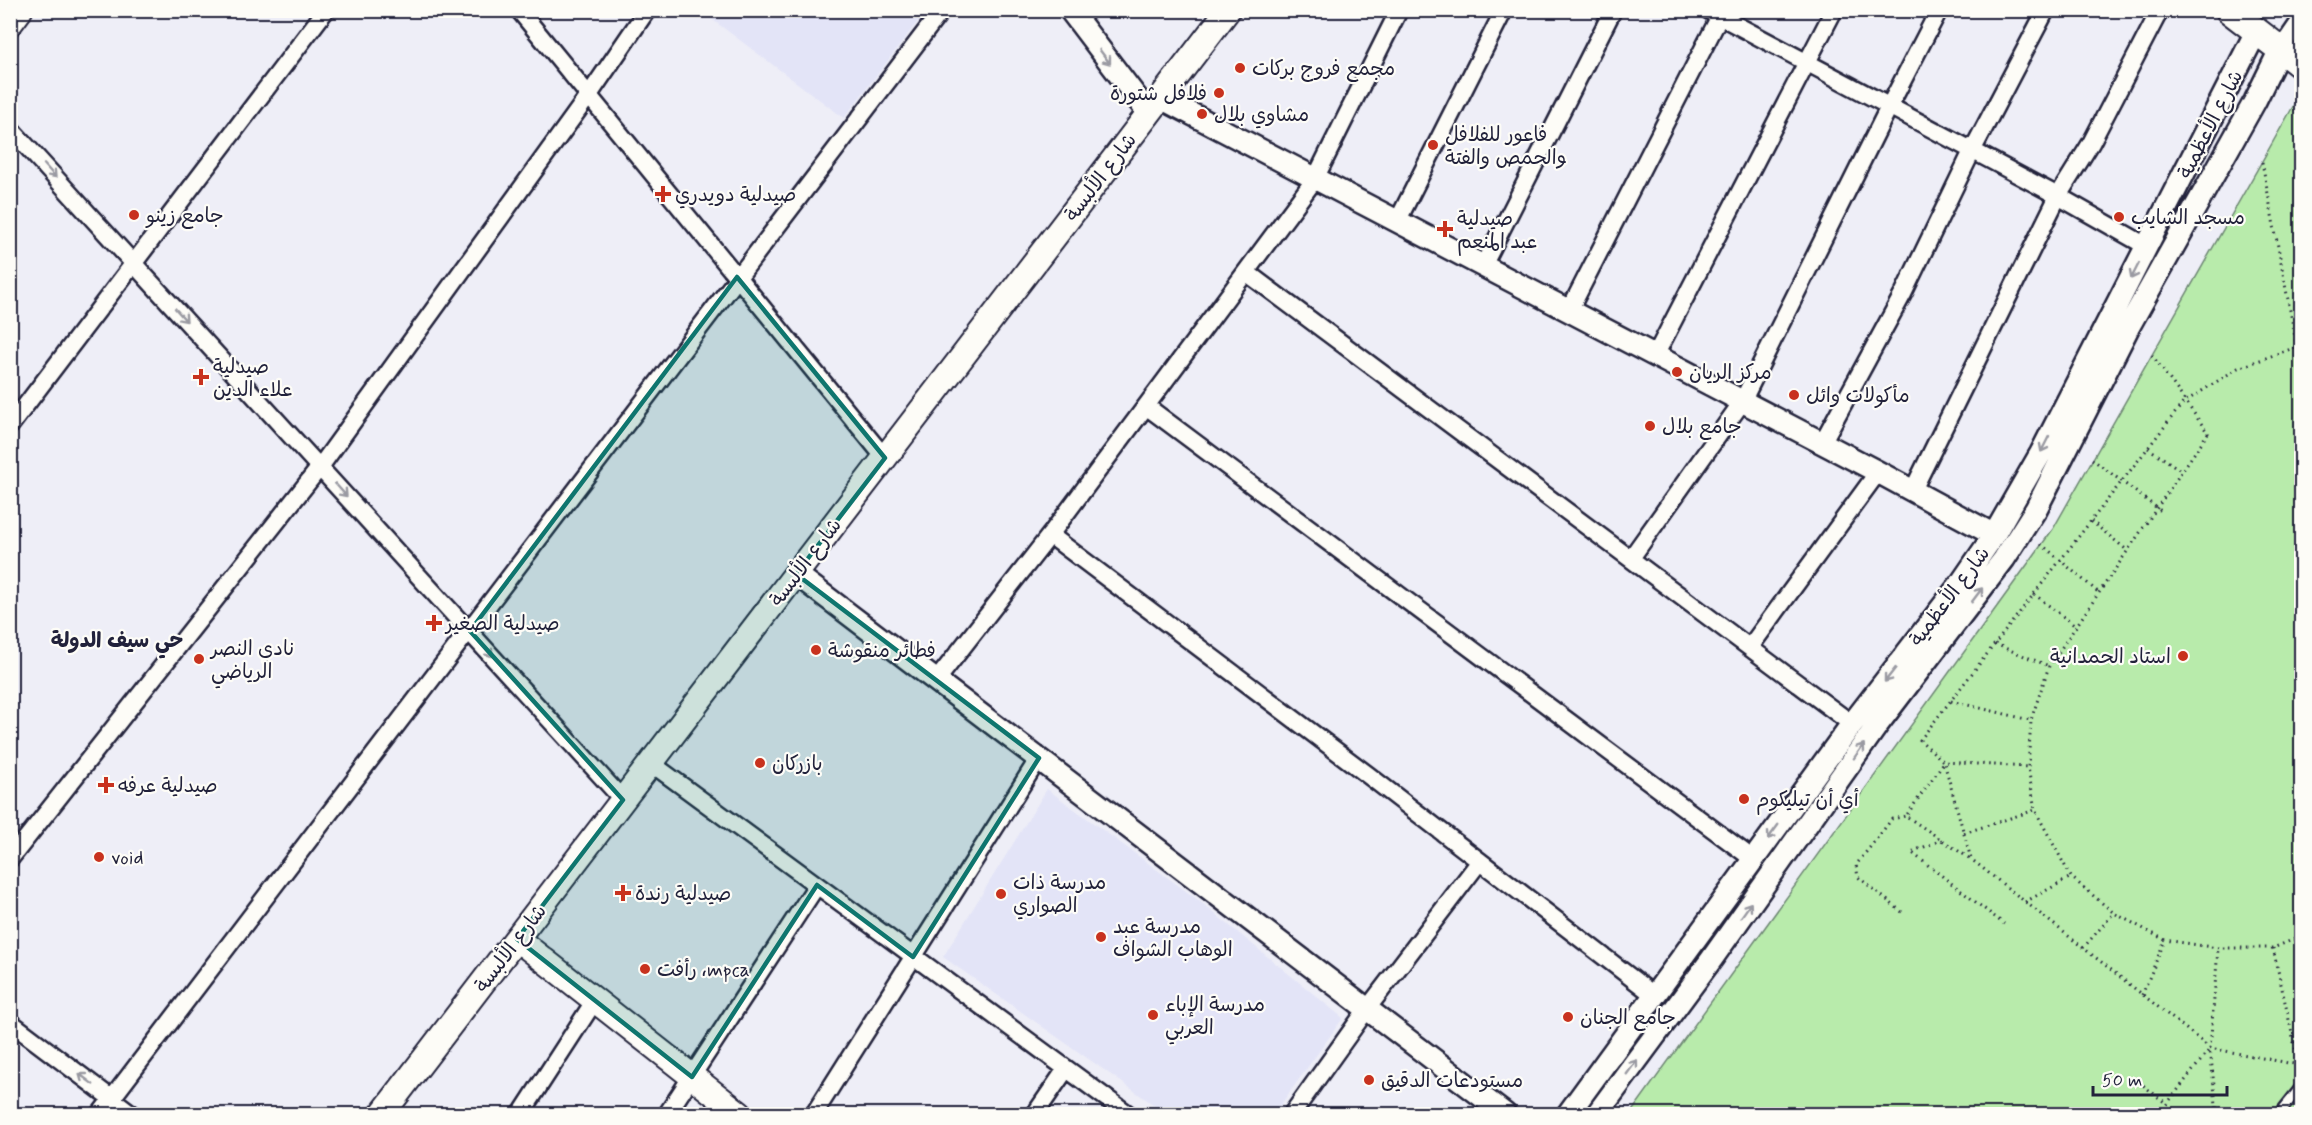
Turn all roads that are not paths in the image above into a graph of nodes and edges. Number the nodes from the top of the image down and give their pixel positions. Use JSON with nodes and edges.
{"nodes":[{"id":1,"x":19,"y":10,"type":"edge"},
{"id":2,"x":326,"y":10,"type":"edge"},
{"id":3,"x":519,"y":10,"type":"edge"},
{"id":4,"x":647,"y":10,"type":"edge"},
{"id":5,"x":942,"y":10,"type":"edge"},
{"id":6,"x":1070,"y":10,"type":"edge"},
{"id":7,"x":1228,"y":10,"type":"edge"},
{"id":8,"x":1400,"y":10,"type":"edge"},
{"id":9,"x":1504,"y":10,"type":"edge"},
{"id":10,"x":1613,"y":10,"type":"edge"},
{"id":11,"x":1834,"y":10,"type":"edge"},
{"id":12,"x":1939,"y":10,"type":"edge"},
{"id":13,"x":2046,"y":10,"type":"edge"},
{"id":14,"x":2160,"y":10,"type":"edge"},
{"id":15,"x":2229,"y":10,"type":"edge"},
{"id":16,"x":1716,"y":13,"type":"edge"},
{"id":17,"x":2301,"y":18,"type":"edge"},
{"id":18,"x":10,"y":22,"type":"edge"},
{"id":19,"x":2256,"y":32,"type":"junction"},
{"id":20,"x":2280,"y":50,"type":"junction"},
{"id":21,"x":1807,"y":63,"type":"junction"},
{"id":22,"x":2301,"y":66,"type":"edge"},
{"id":23,"x":589,"y":95,"type":"junction"},
{"id":24,"x":1155,"y":106,"type":"junction"},
{"id":25,"x":1889,"y":107,"type":"junction"},
{"id":26,"x":10,"y":128,"type":"edge"},
{"id":27,"x":1972,"y":151,"type":"junction"},
{"id":28,"x":1315,"y":179,"type":"junction"},
{"id":29,"x":2058,"y":196,"type":"junction"},
{"id":30,"x":1397,"y":222,"type":"junction"},
{"id":31,"x":2148,"y":247,"type":"junction"},
{"id":32,"x":134,"y":264,"type":"junction"},
{"id":33,"x":1484,"y":266,"type":"junction"},
{"id":34,"x":1246,"y":272,"type":"junction"},
{"id":35,"x":737,"y":277,"type":"junction"},
{"id":36,"x":1569,"y":311,"type":"junction"},
{"id":37,"x":1655,"y":356,"type":"junction"},
{"id":38,"x":1742,"y":402,"type":"junction"},
{"id":39,"x":1146,"y":406,"type":"junction"},
{"id":40,"x":10,"y":426,"type":"edge"},
{"id":41,"x":1821,"y":443,"type":"junction"},
{"id":42,"x":885,"y":458,"type":"junction"},
{"id":43,"x":320,"y":468,"type":"junction"},
{"id":44,"x":1878,"y":472,"type":"junction"},
{"id":45,"x":1912,"y":492,"type":"junction"},
{"id":46,"x":1050,"y":535,"type":"junction"},
{"id":47,"x":1994,"y":535,"type":"junction"},
{"id":48,"x":1631,"y":558,"type":"junction"},
{"id":49,"x":796,"y":574,"type":"junction"},
{"id":50,"x":470,"y":631,"type":"junction"},
{"id":51,"x":1750,"y":647,"type":"junction"},
{"id":52,"x":936,"y":681,"type":"junction"},
{"id":53,"x":1852,"y":724,"type":"junction"},
{"id":54,"x":1039,"y":759,"type":"junction"},
{"id":55,"x":651,"y":763,"type":"junction"},
{"id":56,"x":623,"y":800,"type":"junction"},
{"id":57,"x":10,"y":859,"type":"edge"},
{"id":58,"x":1753,"y":859,"type":"junction"},
{"id":59,"x":1479,"y":861,"type":"junction"},
{"id":60,"x":817,"y":885,"type":"junction"},
{"id":61,"x":517,"y":939,"type":"junction"},
{"id":62,"x":914,"y":957,"type":"junction"},
{"id":63,"x":1655,"y":996,"type":"junction"},
{"id":64,"x":594,"y":1000,"type":"junction"},
{"id":65,"x":1367,"y":1009,"type":"junction"},
{"id":66,"x":10,"y":1022,"type":"edge"},
{"id":67,"x":1066,"y":1069,"type":"junction"},
{"id":68,"x":692,"y":1077,"type":"junction"},
{"id":69,"x":2301,"y":1085,"type":"edge"},
{"id":70,"x":112,"y":1099,"type":"junction"},
{"id":71,"x":100,"y":1114,"type":"edge"},
{"id":72,"x":132,"y":1114,"type":"edge"},
{"id":73,"x":382,"y":1114,"type":"edge"},
{"id":74,"x":520,"y":1114,"type":"edge"},
{"id":75,"x":668,"y":1114,"type":"edge"},
{"id":76,"x":740,"y":1114,"type":"edge"},
{"id":77,"x":814,"y":1114,"type":"edge"},
{"id":78,"x":1035,"y":1114,"type":"edge"},
{"id":79,"x":1128,"y":1114,"type":"edge"},
{"id":80,"x":1292,"y":1114,"type":"edge"},
{"id":81,"x":1505,"y":1114,"type":"edge"},
{"id":82,"x":1568,"y":1114,"type":"edge"},
{"id":83,"x":1597,"y":1114,"type":"edge"},
{"id":84,"x":2279,"y":1114,"type":"edge"}],
"edges":[{"from":1,"to":18,"type":"main road"},
{"from":2,"to":32,"type":"street"},
{"from":3,"to":23,"type":"street"},
{"from":4,"to":23,"type":"street"},
{"from":5,"to":35,"type":"street"},
{"from":6,"to":24,"type":"street","one_way":true},
{"from":7,"to":24,"type":"main road","name":"شارع الألبسة"},
{"from":8,"to":28,"type":"street"},
{"from":9,"to":30,"type":"street"},
{"from":10,"to":33,"type":"street"},
{"from":11,"to":21,"type":"street"},
{"from":12,"to":25,"type":"street"},
{"from":13,"to":27,"type":"street"},
{"from":14,"to":29,"type":"street"},
{"from":15,"to":19,"type":"main road"},
{"from":16,"to":21,"type":"street"},
{"from":16,"to":36,"type":"street"},
{"from":17,"to":20,"type":"street"},
{"from":19,"to":20,"type":"main road"},
{"from":19,"to":31,"type":"street","name":"شارع الأعظمية"},
{"from":20,"to":22,"type":"main road"},
{"from":83,"to":20,"type":"street","one_way":true},
{"from":21,"to":25,"type":"street"},
{"from":21,"to":37,"type":"street"},
{"from":23,"to":35,"type":"street"},
{"from":23,"to":43,"type":"street"},
{"from":24,"to":28,"type":"street"},
{"from":24,"to":42,"type":"main road","name":"شارع الألبسة"},
{"from":25,"to":27,"type":"street"},
{"from":25,"to":38,"type":"street"},
{"from":26,"to":32,"type":"street","one_way":true},
{"from":27,"to":29,"type":"street"},
{"from":27,"to":41,"type":"street"},
{"from":28,"to":30,"type":"street"},
{"from":28,"to":34,"type":"street"},
{"from":29,"to":31,"type":"street"},
{"from":29,"to":45,"type":"street"},
{"from":30,"to":33,"type":"street"},
{"from":31,"to":47,"type":"street","name":"شارع الأعظمية","one_way":true},
{"from":32,"to":40,"type":"street"},
{"from":32,"to":43,"type":"street","one_way":true},
{"from":33,"to":36,"type":"street"},
{"from":34,"to":39,"type":"street"},
{"from":34,"to":48,"type":"street"},
{"from":35,"to":42,"type":"street"},
{"from":35,"to":50,"type":"street"},
{"from":36,"to":37,"type":"street"},
{"from":37,"to":38,"type":"street"},
{"from":38,"to":41,"type":"street"},
{"from":38,"to":48,"type":"street"},
{"from":39,"to":46,"type":"street"},
{"from":39,"to":58,"type":"street"},
{"from":41,"to":44,"type":"street"},
{"from":42,"to":49,"type":"main road","name":"شارع الألبسة"},
{"from":43,"to":50,"type":"street","one_way":true},
{"from":43,"to":57,"type":"street"},
{"from":44,"to":45,"type":"street"},
{"from":44,"to":51,"type":"street"},
{"from":45,"to":47,"type":"street"},
{"from":46,"to":52,"type":"street"},
{"from":46,"to":59,"type":"street"},
{"from":47,"to":53,"type":"street","name":"شارع الأعظمية","one_way":true},
{"from":48,"to":51,"type":"street"},
{"from":49,"to":52,"type":"street"},
{"from":49,"to":55,"type":"main road","name":"شارع الألبسة"},
{"from":50,"to":56,"type":"street","one_way":true},
{"from":50,"to":70,"type":"street"},
{"from":51,"to":53,"type":"street"},
{"from":52,"to":54,"type":"street"},
{"from":53,"to":58,"type":"street","name":"شارع الأعظمية","one_way":true},
{"from":54,"to":62,"type":"street"},
{"from":54,"to":65,"type":"street"},
{"from":55,"to":56,"type":"main road","name":"شارع الألبسة"},
{"from":55,"to":60,"type":"street"},
{"from":56,"to":61,"type":"main road","name":"شارع الألبسة"},
{"from":58,"to":63,"type":"street","name":"شارع الأعظمية"},
{"from":59,"to":63,"type":"street"},
{"from":59,"to":65,"type":"street"},
{"from":60,"to":62,"type":"street"},
{"from":60,"to":68,"type":"street"},
{"from":61,"to":64,"type":"main road"},
{"from":61,"to":73,"type":"main road","name":"شارع الألبسة"},
{"from":62,"to":67,"type":"street"},
{"from":62,"to":77,"type":"street"},
{"from":63,"to":82,"type":"street","name":"شارع الأعظمية"},
{"from":64,"to":68,"type":"main road"},
{"from":64,"to":74,"type":"street"},
{"from":65,"to":80,"type":"street"},
{"from":65,"to":81,"type":"street"},
{"from":70,"to":66,"type":"street","one_way":true},
{"from":67,"to":78,"type":"street"},
{"from":67,"to":79,"type":"street"},
{"from":68,"to":75,"type":"street"},
{"from":68,"to":76,"type":"main road"},
{"from":69,"to":84,"type":"lane"},
{"from":70,"to":71,"type":"street"},
{"from":70,"to":72,"type":"street"}]}
